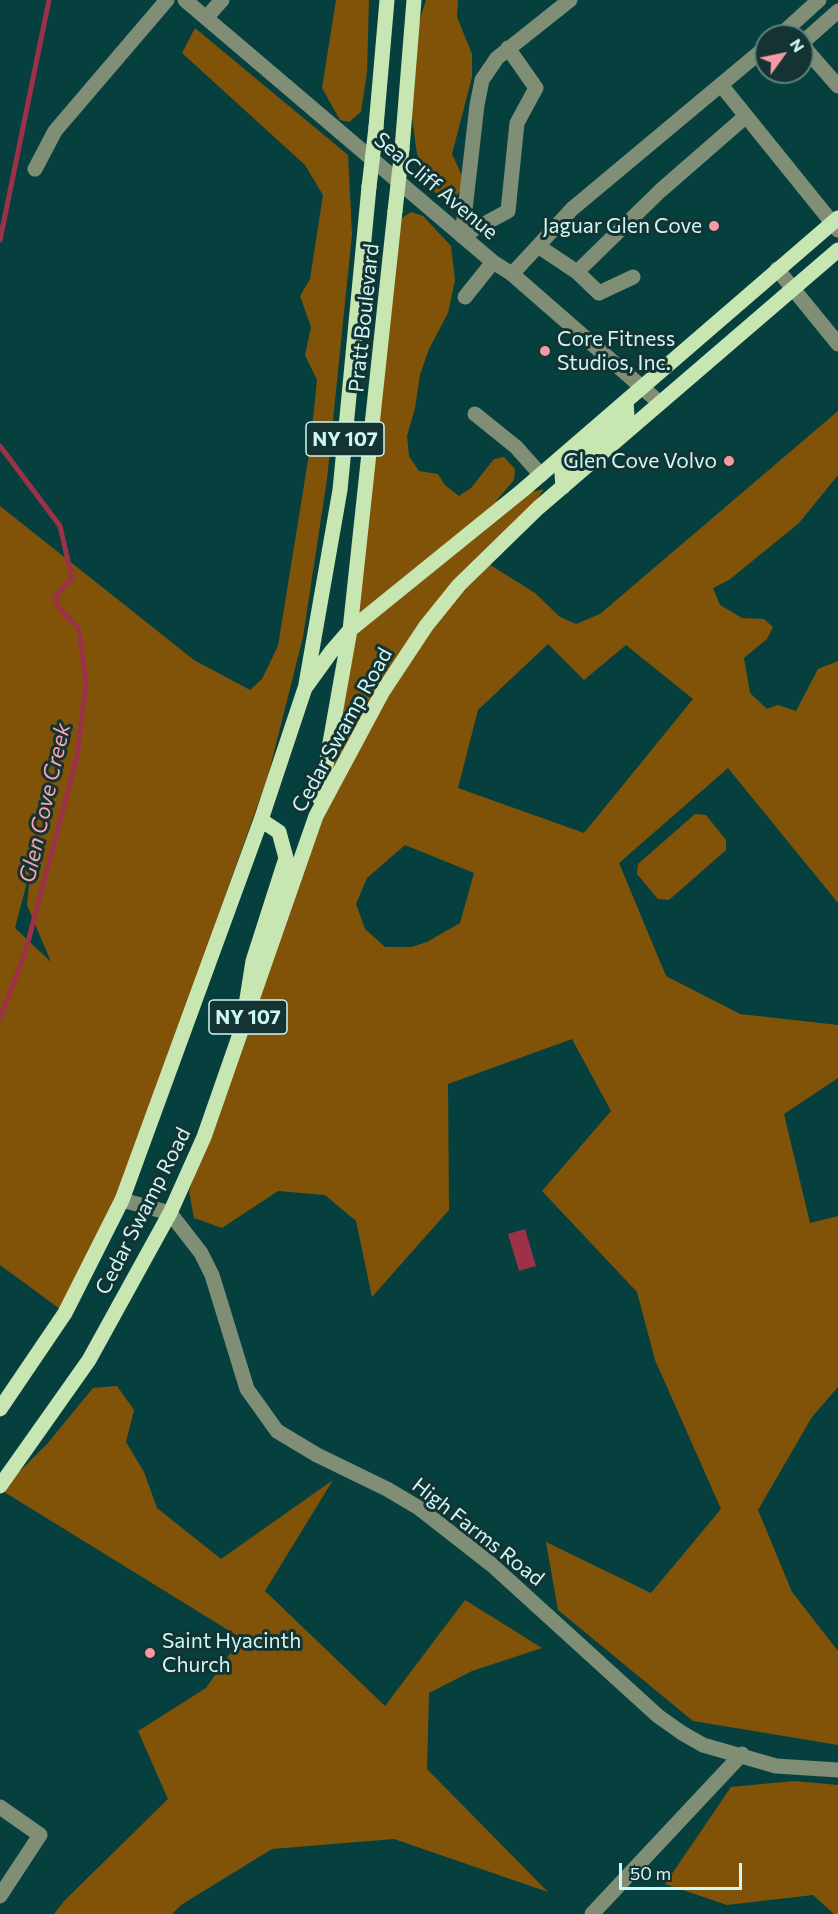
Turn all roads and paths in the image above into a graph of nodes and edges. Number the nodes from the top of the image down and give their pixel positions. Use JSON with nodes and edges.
{"nodes":[{"id":1,"x":167,"y":0,"type":"edge"},
{"id":2,"x":185,"y":0,"type":"edge"},
{"id":3,"x":222,"y":0,"type":"edge"},
{"id":4,"x":387,"y":0,"type":"edge"},
{"id":5,"x":414,"y":0,"type":"edge"},
{"id":6,"x":570,"y":0,"type":"edge"},
{"id":7,"x":819,"y":0,"type":"edge"},
{"id":8,"x":838,"y":11,"type":"edge"},
{"id":9,"x":206,"y":18,"type":"junction"},
{"id":10,"x":796,"y":24,"type":"edge"},
{"id":11,"x":814,"y":33,"type":"edge"},
{"id":12,"x":508,"y":48,"type":"junction"},
{"id":13,"x":754,"y":57,"type":"edge"},
{"id":14,"x":814,"y":58,"type":"edge"},
{"id":15,"x":721,"y":85,"type":"junction"},
{"id":16,"x":838,"y":86,"type":"edge"},
{"id":17,"x":746,"y":116,"type":"junction"},
{"id":18,"x":35,"y":169,"type":"dead end"},
{"id":19,"x":836,"y":224,"type":"edge"},
{"id":20,"x":462,"y":236,"type":"junction"},
{"id":21,"x":538,"y":246,"type":"junction"},
{"id":22,"x":838,"y":250,"type":"edge"},
{"id":23,"x":494,"y":262,"type":"junction"},
{"id":24,"x":777,"y":269,"type":"junction"},
{"id":25,"x":577,"y":272,"type":"junction"},
{"id":26,"x":512,"y":274,"type":"junction"},
{"id":27,"x":633,"y":277,"type":"dead end"},
{"id":28,"x":794,"y":290,"type":"junction"},
{"id":29,"x":465,"y":297,"type":"dead end"},
{"id":30,"x":838,"y":344,"type":"edge"},
{"id":31,"x":642,"y":388,"type":"junction"},
{"id":32,"x":626,"y":402,"type":"junction"},
{"id":33,"x":660,"y":403,"type":"junction"},
{"id":34,"x":475,"y":414,"type":"dead end"},
{"id":35,"x":542,"y":475,"type":"junction"},
{"id":36,"x":563,"y":486,"type":"junction"},
{"id":37,"x":350,"y":630,"type":"junction"},
{"id":38,"x":305,"y":688,"type":"junction"},
{"id":39,"x":316,"y":816,"type":"junction"},
{"id":40,"x":261,"y":820,"type":"junction"},
{"id":41,"x":243,"y":1032,"type":"junction"},
{"id":42,"x":122,"y":1200,"type":"junction"},
{"id":43,"x":170,"y":1213,"type":"junction"},
{"id":44,"x":0,"y":1409,"type":"edge"},
{"id":45,"x":0,"y":1486,"type":"edge"},
{"id":46,"x":742,"y":1754,"type":"junction"},
{"id":47,"x":838,"y":1770,"type":"edge"},
{"id":48,"x":0,"y":1807,"type":"edge"},
{"id":49,"x":0,"y":1896,"type":"edge"},
{"id":50,"x":592,"y":1914,"type":"edge"}],
"edges":[{"from":1,"to":18,"type":"street"},
{"from":2,"to":9,"type":"street","name":"Sea Cliff Avenue"},
{"from":3,"to":9,"type":"street"},
{"from":4,"to":38,"type":"main road","name":"Pratt Boulevard","number":"NY 107","bridge":true},
{"from":5,"to":37,"type":"main road","name":"Pratt Boulevard","number":"NY 107","bridge":true},
{"from":6,"to":12,"type":"street"},
{"from":7,"to":10,"type":"street"},
{"from":8,"to":11,"type":"street"},
{"from":9,"to":20,"type":"street","name":"Sea Cliff Avenue"},
{"from":12,"to":20,"type":"street"},
{"from":12,"to":20,"type":"street"},
{"from":13,"to":15,"type":"street"},
{"from":14,"to":16,"type":"street"},
{"from":15,"to":17,"type":"street"},
{"from":15,"to":21,"type":"street"},
{"from":17,"to":19,"type":"street"},
{"from":17,"to":25,"type":"street"},
{"from":19,"to":24,"type":"main road","name":"Cedar Swamp Road"},
{"from":20,"to":23,"type":"street","name":"Sea Cliff Avenue"},
{"from":21,"to":25,"type":"street"},
{"from":21,"to":26,"type":"street"},
{"from":22,"to":28,"type":"main road","name":"Cedar Swamp Road"},
{"from":23,"to":26,"type":"street","name":"Sea Cliff Avenue"},
{"from":23,"to":29,"type":"street"},
{"from":24,"to":28,"type":"street"},
{"from":24,"to":31,"type":"main road","name":"Cedar Swamp Road"},
{"from":25,"to":27,"type":"street"},
{"from":26,"to":31,"type":"street","name":"Sea Cliff Avenue"},
{"from":28,"to":30,"type":"street"},
{"from":28,"to":33,"type":"main road","name":"Cedar Swamp Road"},
{"from":31,"to":32,"type":"main road","name":"Cedar Swamp Road"},
{"from":31,"to":33,"type":"street","name":"Sea Cliff Avenue"},
{"from":32,"to":35,"type":"main road","name":"Cedar Swamp Road"},
{"from":32,"to":36,"type":"main road"},
{"from":33,"to":36,"type":"main road","name":"Cedar Swamp Road"},
{"from":34,"to":35,"type":"street"},
{"from":35,"to":37,"type":"main road","name":"Cedar Swamp Road"},
{"from":36,"to":39,"type":"main road","name":"Cedar Swamp Road"},
{"from":37,"to":38,"type":"main road","name":"Cedar Swamp Road"},
{"from":37,"to":39,"type":"main road","name":"Pratt Boulevard","number":"NY 107"},
{"from":38,"to":40,"type":"main road","name":"Cedar Swamp Road","number":"NY 107"},
{"from":39,"to":41,"type":"main road","name":"Cedar Swamp Road","number":"NY 107"},
{"from":40,"to":41,"type":"main road"},
{"from":40,"to":42,"type":"main road","name":"Cedar Swamp Road","number":"NY 107"},
{"from":41,"to":43,"type":"main road","name":"Cedar Swamp Road","number":"NY 107"},
{"from":42,"to":43,"type":"street"},
{"from":42,"to":44,"type":"main road","name":"Cedar Swamp Road","number":"NY 107"},
{"from":43,"to":45,"type":"main road","name":"Cedar Swamp Road","number":"NY 107"},
{"from":43,"to":46,"type":"street","name":"High Farms Road"},
{"from":46,"to":47,"type":"street","name":"High Farms Road"},
{"from":46,"to":50,"type":"street"},
{"from":48,"to":49,"type":"street"}]}
